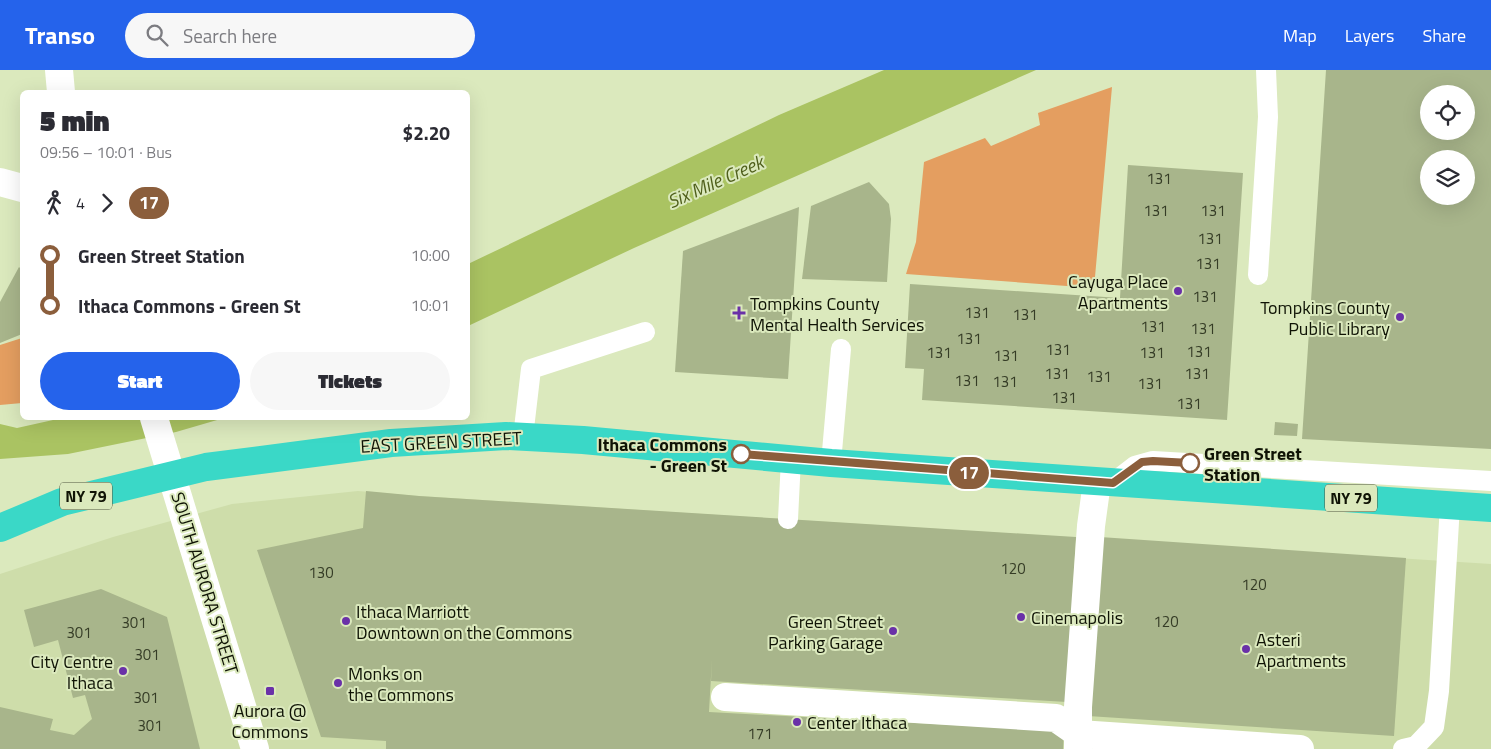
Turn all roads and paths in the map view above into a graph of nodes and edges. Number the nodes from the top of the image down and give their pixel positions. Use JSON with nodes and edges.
{"nodes":[{"id":1,"x":59,"y":70,"type":"edge"},
{"id":2,"x":1266,"y":70,"type":"edge"},
{"id":3,"x":61,"y":90,"type":"edge"},
{"id":4,"x":0,"y":182,"type":"edge"},
{"id":5,"x":20,"y":187,"type":"edge"},
{"id":6,"x":1258,"y":275,"type":"dead end"},
{"id":7,"x":645,"y":332,"type":"dead end"},
{"id":8,"x":841,"y":349,"type":"dead end"},
{"id":9,"x":155,"y":420,"type":"edge"},
{"id":10,"x":523,"y":437,"type":"junction"},
{"id":11,"x":791,"y":459,"type":"junction"},
{"id":12,"x":831,"y":463,"type":"junction"},
{"id":13,"x":1491,"y":481,"type":"edge"},
{"id":14,"x":1105,"y":483,"type":"junction"},
{"id":15,"x":1450,"y":505,"type":"junction"},
{"id":16,"x":1491,"y":508,"type":"edge"},
{"id":17,"x":788,"y":519,"type":"dead end"},
{"id":18,"x":0,"y":528,"type":"edge"},
{"id":19,"x":725,"y":697,"type":"dead end"},
{"id":20,"x":247,"y":718,"type":"junction"},
{"id":21,"x":1078,"y":741,"type":"edge"},
{"id":22,"x":246,"y":749,"type":"edge"},
{"id":23,"x":255,"y":749,"type":"edge"},
{"id":24,"x":1300,"y":749,"type":"edge"},
{"id":25,"x":1403,"y":749,"type":"edge"}],
"edges":[{"from":1,"to":3,"type":"street"},
{"from":2,"to":6,"type":"lane"},
{"from":4,"to":5,"type":"street"},
{"from":7,"to":10,"type":"lane"},
{"from":8,"to":12,"type":"lane"},
{"from":9,"to":20,"type":"street","name":"SOUTH AURORA STREET"},
{"from":10,"to":11,"type":"highway","name":"EAST GREEN STREET","number":"NY 79"},
{"from":10,"to":18,"type":"highway","name":"EAST GREEN STREET","number":"NY 79"},
{"from":11,"to":12,"type":"highway","name":"EAST GREEN STREET","number":"NY 79"},
{"from":11,"to":17,"type":"lane"},
{"from":12,"to":14,"type":"highway","name":"EAST GREEN STREET","number":"NY 79"},
{"from":13,"to":14,"type":"lane"},
{"from":14,"to":15,"type":"highway","name":"EAST GREEN STREET","number":"NY 79"},
{"from":14,"to":21,"type":"street"},
{"from":15,"to":16,"type":"highway","name":"EAST GREEN STREET","number":"NY 79"},
{"from":15,"to":25,"type":"lane"},
{"from":19,"to":21,"type":"street"},
{"from":20,"to":22,"type":"street"},
{"from":20,"to":23,"type":"street","name":"SOUTH AURORA STREET"},
{"from":21,"to":24,"type":"street"}]}
